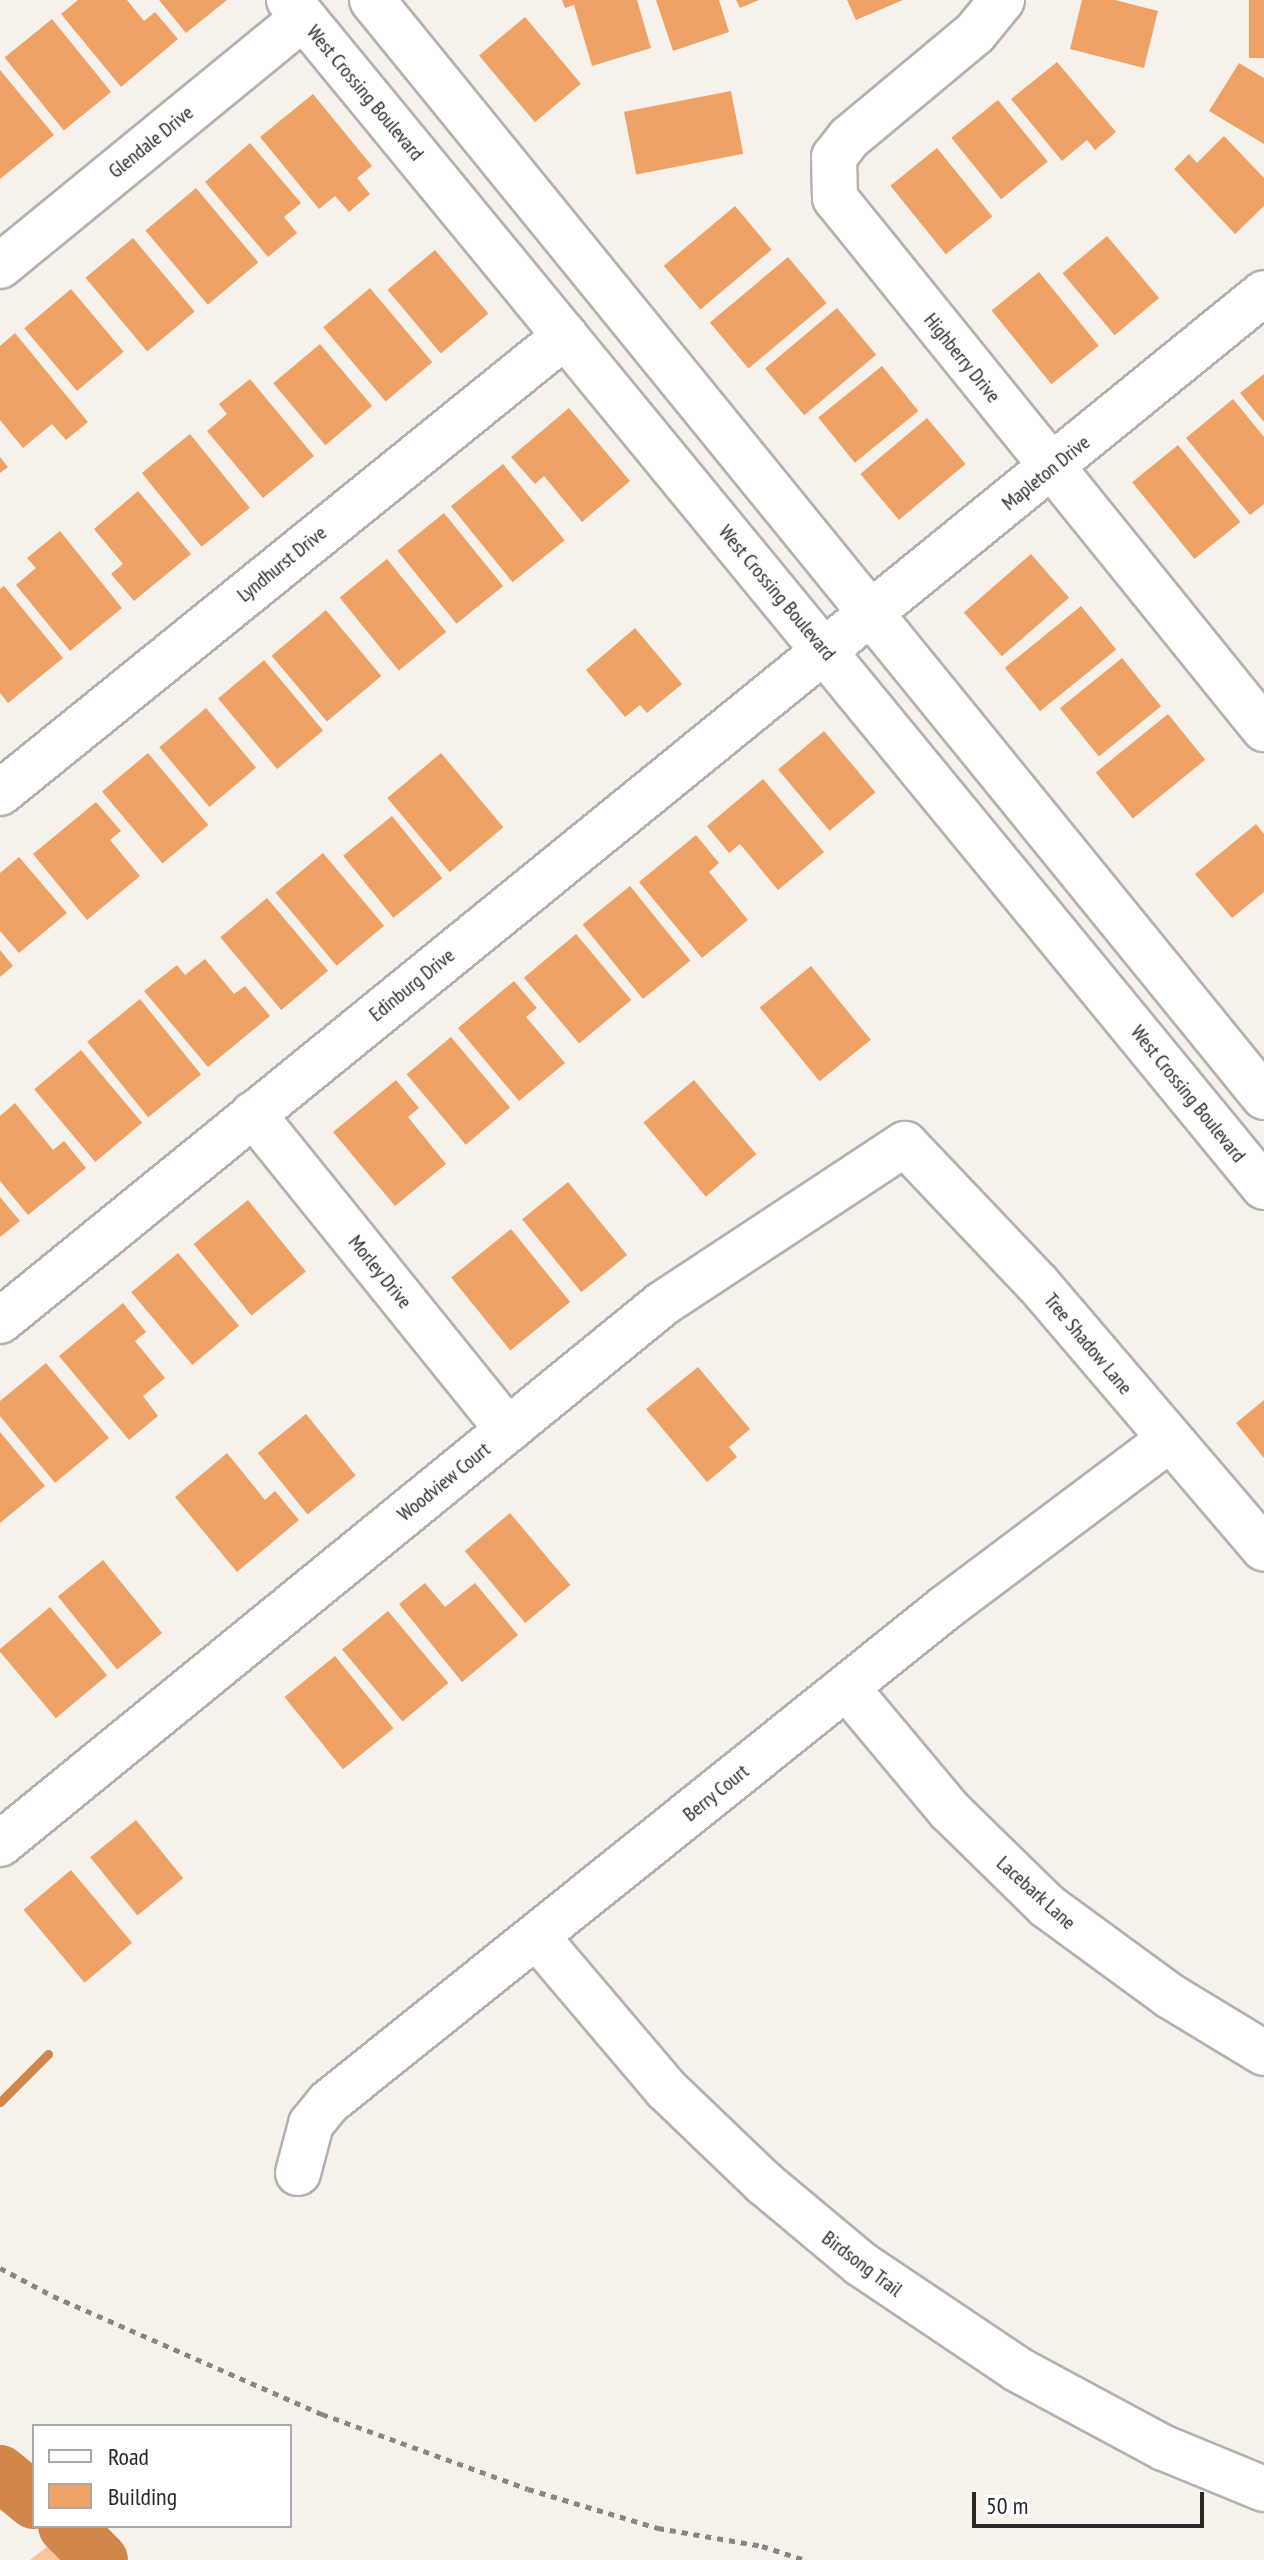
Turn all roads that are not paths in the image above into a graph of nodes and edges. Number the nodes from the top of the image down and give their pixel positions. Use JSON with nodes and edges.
{"nodes":[{"id":1,"x":372,"y":0,"type":"edge"},
{"id":2,"x":1002,"y":0,"type":"edge"},
{"id":3,"x":296,"y":9,"type":"edge"},
{"id":4,"x":0,"y":266,"type":"edge"},
{"id":5,"x":1264,"y":293,"type":"edge"},
{"id":6,"x":565,"y":336,"type":"junction"},
{"id":7,"x":1052,"y":469,"type":"junction"},
{"id":8,"x":868,"y":616,"type":"junction"},
{"id":9,"x":824,"y":650,"type":"junction"},
{"id":10,"x":1264,"y":729,"type":"edge"},
{"id":11,"x":0,"y":793,"type":"edge"},
{"id":12,"x":1264,"y":1097,"type":"edge"},
{"id":13,"x":253,"y":1114,"type":"junction"},
{"id":14,"x":905,"y":1144,"type":"joint"},
{"id":15,"x":1264,"y":1187,"type":"edge"},
{"id":16,"x":0,"y":1321,"type":"edge"},
{"id":17,"x":508,"y":1430,"type":"junction"},
{"id":18,"x":1169,"y":1440,"type":"junction"},
{"id":19,"x":1264,"y":1549,"type":"edge"},
{"id":20,"x":847,"y":1688,"type":"junction"},
{"id":21,"x":0,"y":1844,"type":"edge"},
{"id":22,"x":537,"y":1937,"type":"junction"},
{"id":23,"x":1264,"y":2053,"type":"edge"},
{"id":24,"x":298,"y":2173,"type":"dead end"},
{"id":25,"x":1264,"y":2489,"type":"edge"}],
"edges":[{"from":1,"to":8,"type":"street"},
{"from":2,"to":7,"type":"street","name":"Highberry Drive"},
{"from":3,"to":4,"type":"street","name":"Glendale Drive"},
{"from":3,"to":6,"type":"street","name":"West Crossing Boulevard"},
{"from":5,"to":7,"type":"street","name":"Mapleton Drive"},
{"from":6,"to":9,"type":"street","name":"West Crossing Boulevard"},
{"from":6,"to":11,"type":"street","name":"Lyndhurst Drive"},
{"from":7,"to":8,"type":"street","name":"Mapleton Drive"},
{"from":7,"to":10,"type":"street","name":"Highberry Drive"},
{"from":8,"to":9,"type":"street","name":"Mapleton Drive"},
{"from":8,"to":12,"type":"street"},
{"from":9,"to":13,"type":"street","name":"Edinburg Drive"},
{"from":9,"to":15,"type":"street","name":"West Crossing Boulevard"},
{"from":13,"to":16,"type":"street","name":"Edinburg Drive"},
{"from":13,"to":17,"type":"street","name":"Morley Drive"},
{"from":14,"to":17,"type":"street","name":"Woodview Court"},
{"from":14,"to":18,"type":"street","name":"Tree Shadow Lane"},
{"from":17,"to":21,"type":"street","name":"Woodview Court"},
{"from":18,"to":19,"type":"street","name":"Tree Shadow Lane"},
{"from":18,"to":20,"type":"street","name":"Berry Court"},
{"from":20,"to":22,"type":"street","name":"Berry Court"},
{"from":20,"to":23,"type":"street","name":"Lacebark Lane"},
{"from":22,"to":24,"type":"street","name":"Berry Court"},
{"from":22,"to":25,"type":"street","name":"Birdsong Trail"}]}
